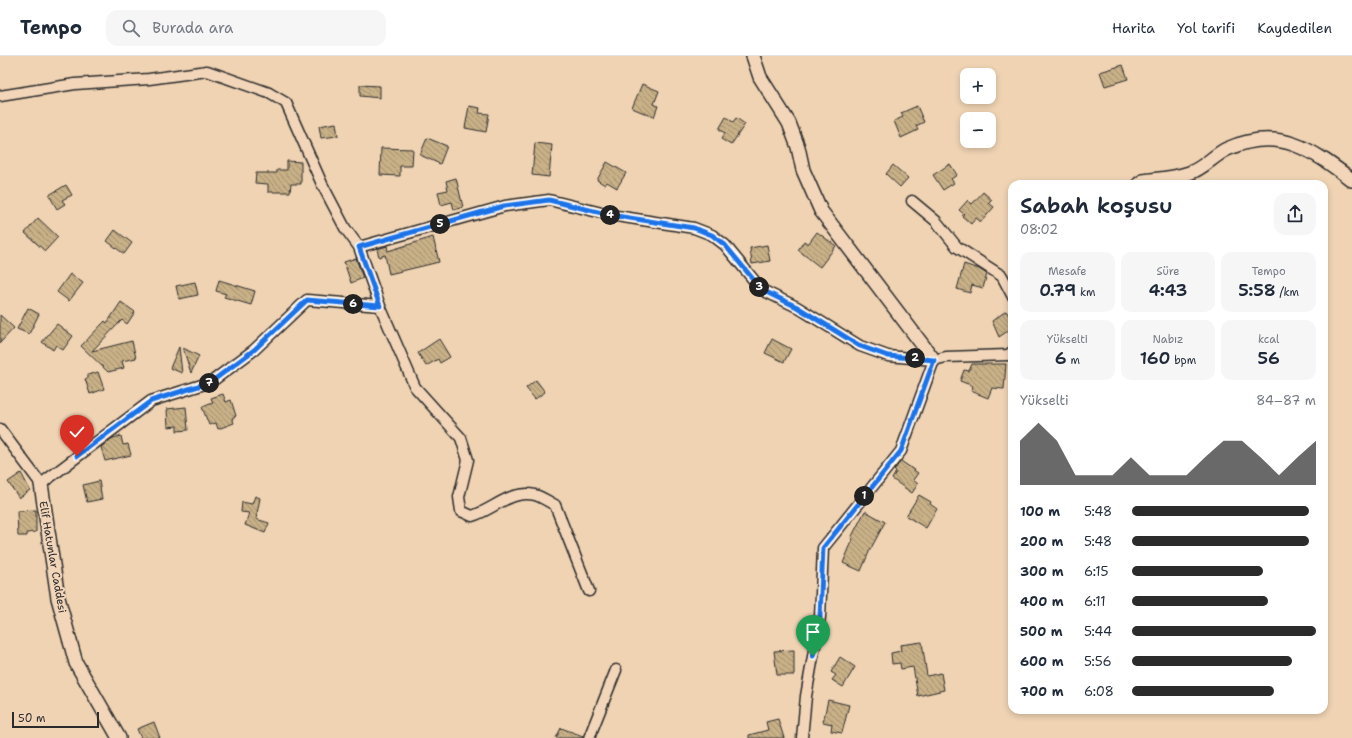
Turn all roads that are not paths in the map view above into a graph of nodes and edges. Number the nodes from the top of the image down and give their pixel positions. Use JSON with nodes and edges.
{"nodes":[{"id":1,"x":752,"y":56,"type":"edge"},
{"id":2,"x":0,"y":96,"type":"edge"},
{"id":3,"x":1149,"y":180,"type":"edge"},
{"id":4,"x":1352,"y":180,"type":"edge"},
{"id":5,"x":912,"y":202,"type":"dead end"},
{"id":6,"x":359,"y":247,"type":"junction"},
{"id":7,"x":1008,"y":287,"type":"edge"},
{"id":8,"x":380,"y":306,"type":"junction"},
{"id":9,"x":1008,"y":355,"type":"edge"},
{"id":10,"x":934,"y":360,"type":"junction"},
{"id":11,"x":0,"y":429,"type":"edge"},
{"id":12,"x":40,"y":484,"type":"junction"},
{"id":13,"x":589,"y":591,"type":"dead end"},
{"id":14,"x":616,"y":670,"type":"dead end"},
{"id":15,"x":119,"y":738,"type":"edge"},
{"id":16,"x":588,"y":738,"type":"edge"},
{"id":17,"x":802,"y":738,"type":"edge"}],
"edges":[{"from":1,"to":10,"type":"street"},
{"from":2,"to":6,"type":"street"},
{"from":3,"to":4,"type":"street"},
{"from":5,"to":7,"type":"street"},
{"from":6,"to":8,"type":"street"},
{"from":6,"to":10,"type":"street"},
{"from":8,"to":12,"type":"street"},
{"from":8,"to":13,"type":"street"},
{"from":9,"to":10,"type":"street"},
{"from":10,"to":17,"type":"street"},
{"from":11,"to":12,"type":"street"},
{"from":12,"to":15,"type":"street","name":"Elif Hatunlar Caddesi"},
{"from":14,"to":16,"type":"street"}]}
